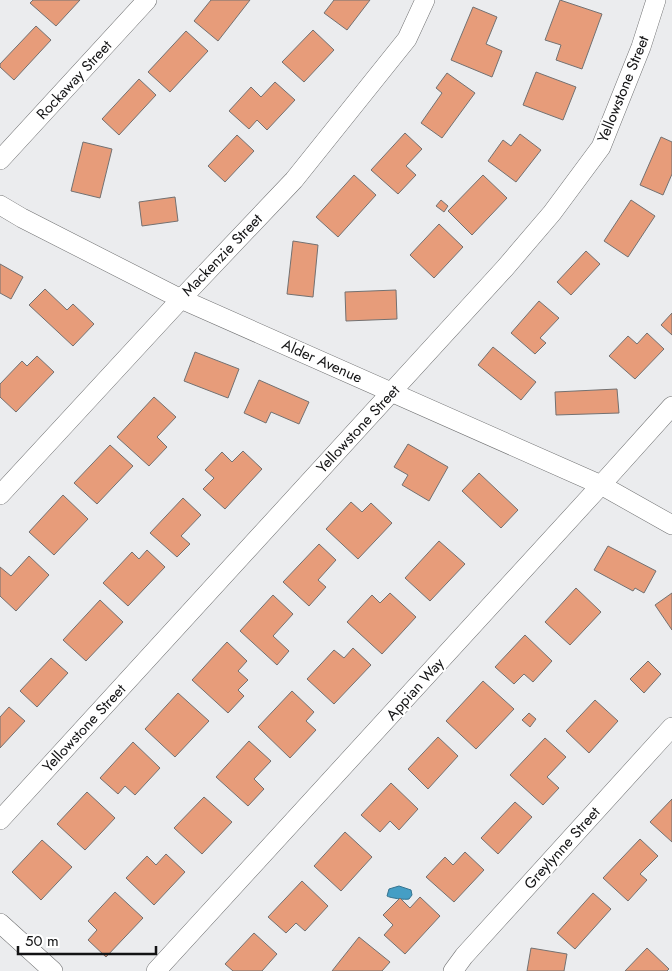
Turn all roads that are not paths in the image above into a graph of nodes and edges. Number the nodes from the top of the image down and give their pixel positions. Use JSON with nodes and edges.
{"nodes":[{"id":1,"x":147,"y":0,"type":"edge"},
{"id":2,"x":425,"y":0,"type":"edge"},
{"id":3,"x":656,"y":0,"type":"edge"},
{"id":4,"x":0,"y":160,"type":"edge"},
{"id":5,"x":0,"y":205,"type":"edge"},
{"id":6,"x":181,"y":299,"type":"junction"},
{"id":7,"x":392,"y":392,"type":"junction"},
{"id":8,"x":672,"y":406,"type":"edge"},
{"id":9,"x":601,"y":485,"type":"junction"},
{"id":10,"x":0,"y":495,"type":"edge"},
{"id":11,"x":672,"y":526,"type":"edge"},
{"id":12,"x":672,"y":727,"type":"edge"},
{"id":13,"x":0,"y":820,"type":"edge"},
{"id":14,"x":0,"y":923,"type":"edge"},
{"id":15,"x":53,"y":971,"type":"edge"},
{"id":16,"x":156,"y":971,"type":"edge"},
{"id":17,"x":453,"y":971,"type":"edge"}],
"edges":[{"from":1,"to":4,"type":"street","name":"Rockaway Street"},
{"from":2,"to":6,"type":"street","name":"Mackenzie Street"},
{"from":3,"to":7,"type":"street","name":"Yellowstone Street"},
{"from":5,"to":6,"type":"street","name":"Alder Avenue"},
{"from":6,"to":7,"type":"street","name":"Alder Avenue"},
{"from":6,"to":10,"type":"street","name":"Mackenzie Street"},
{"from":7,"to":9,"type":"street","name":"Alder Avenue"},
{"from":7,"to":13,"type":"street","name":"Yellowstone Street"},
{"from":8,"to":9,"type":"street","name":"Appian Way"},
{"from":9,"to":11,"type":"street","name":"Alder Avenue"},
{"from":9,"to":16,"type":"street","name":"Appian Way"},
{"from":12,"to":17,"type":"street","name":"Greylynne Street"},
{"from":14,"to":15,"type":"street"}]}
